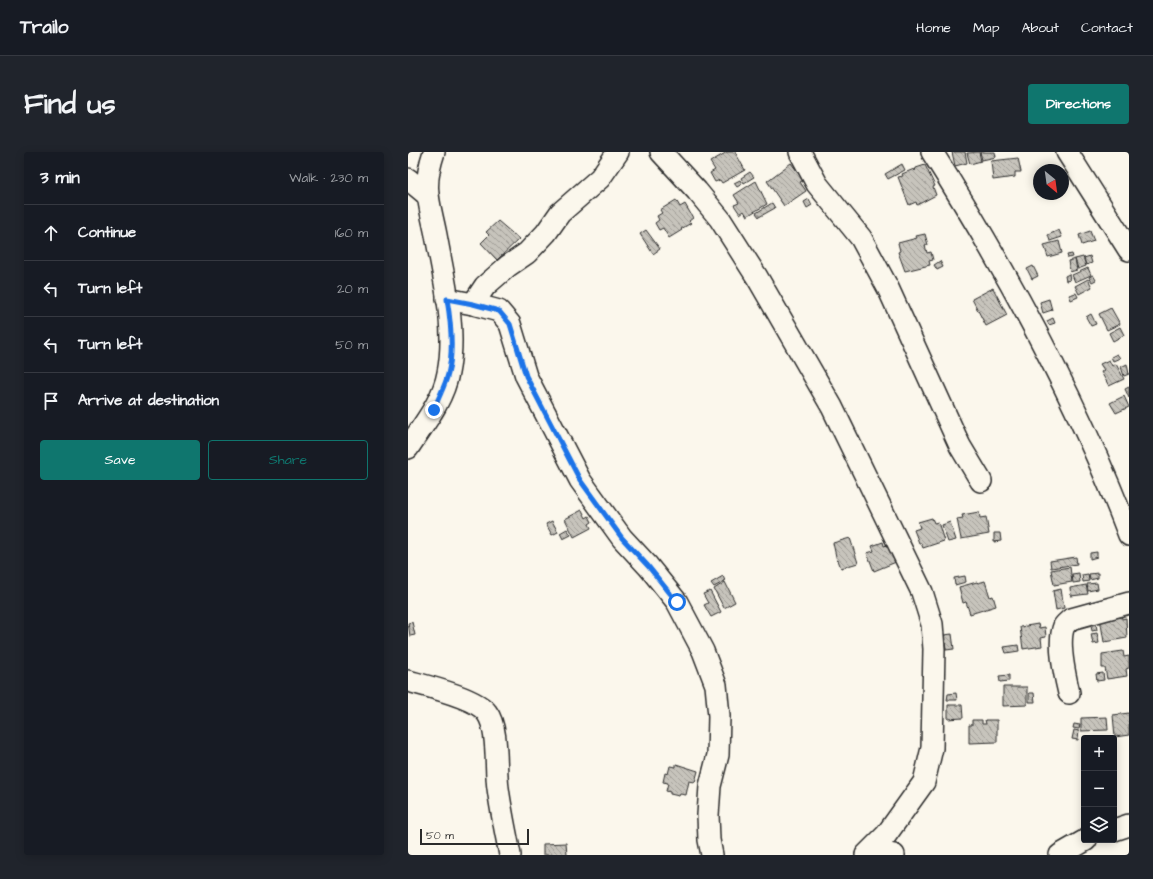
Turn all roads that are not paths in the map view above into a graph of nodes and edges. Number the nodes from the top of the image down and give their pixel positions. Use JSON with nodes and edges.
{"nodes":[{"id":1,"x":434,"y":152,"type":"edge"},
{"id":2,"x":618,"y":152,"type":"edge"},
{"id":3,"x":661,"y":152,"type":"edge"},
{"id":4,"x":800,"y":152,"type":"edge"},
{"id":5,"x":932,"y":152,"type":"edge"},
{"id":6,"x":1067,"y":152,"type":"edge"},
{"id":7,"x":408,"y":180,"type":"edge"},
{"id":8,"x":426,"y":194,"type":"junction"},
{"id":9,"x":1129,"y":250,"type":"edge"},
{"id":10,"x":447,"y":299,"type":"junction"},
{"id":11,"x":473,"y":304,"type":"junction"},
{"id":12,"x":408,"y":448,"type":"edge"},
{"id":13,"x":981,"y":481,"type":"dead end"},
{"id":14,"x":1129,"y":536,"type":"edge"},
{"id":15,"x":1129,"y":603,"type":"edge"},
{"id":16,"x":408,"y":681,"type":"edge"},
{"id":17,"x":1069,"y":693,"type":"dead end"},
{"id":18,"x":1081,"y":843,"type":"edge"},
{"id":19,"x":510,"y":855,"type":"edge"},
{"id":20,"x":712,"y":855,"type":"edge"},
{"id":21,"x":866,"y":855,"type":"edge"},
{"id":22,"x":875,"y":855,"type":"edge"},
{"id":23,"x":894,"y":855,"type":"edge"},
{"id":24,"x":1060,"y":855,"type":"edge"}],
"edges":[{"from":1,"to":8,"type":"street"},
{"from":2,"to":11,"type":"street"},
{"from":3,"to":21,"type":"street"},
{"from":4,"to":13,"type":"street"},
{"from":5,"to":14,"type":"street"},
{"from":6,"to":9,"type":"street"},
{"from":7,"to":8,"type":"street"},
{"from":8,"to":10,"type":"street"},
{"from":10,"to":11,"type":"street"},
{"from":10,"to":12,"type":"street"},
{"from":11,"to":20,"type":"street"},
{"from":15,"to":17,"type":"street"},
{"from":16,"to":19,"type":"street"},
{"from":18,"to":24,"type":"street"},
{"from":22,"to":23,"type":"street"}]}
